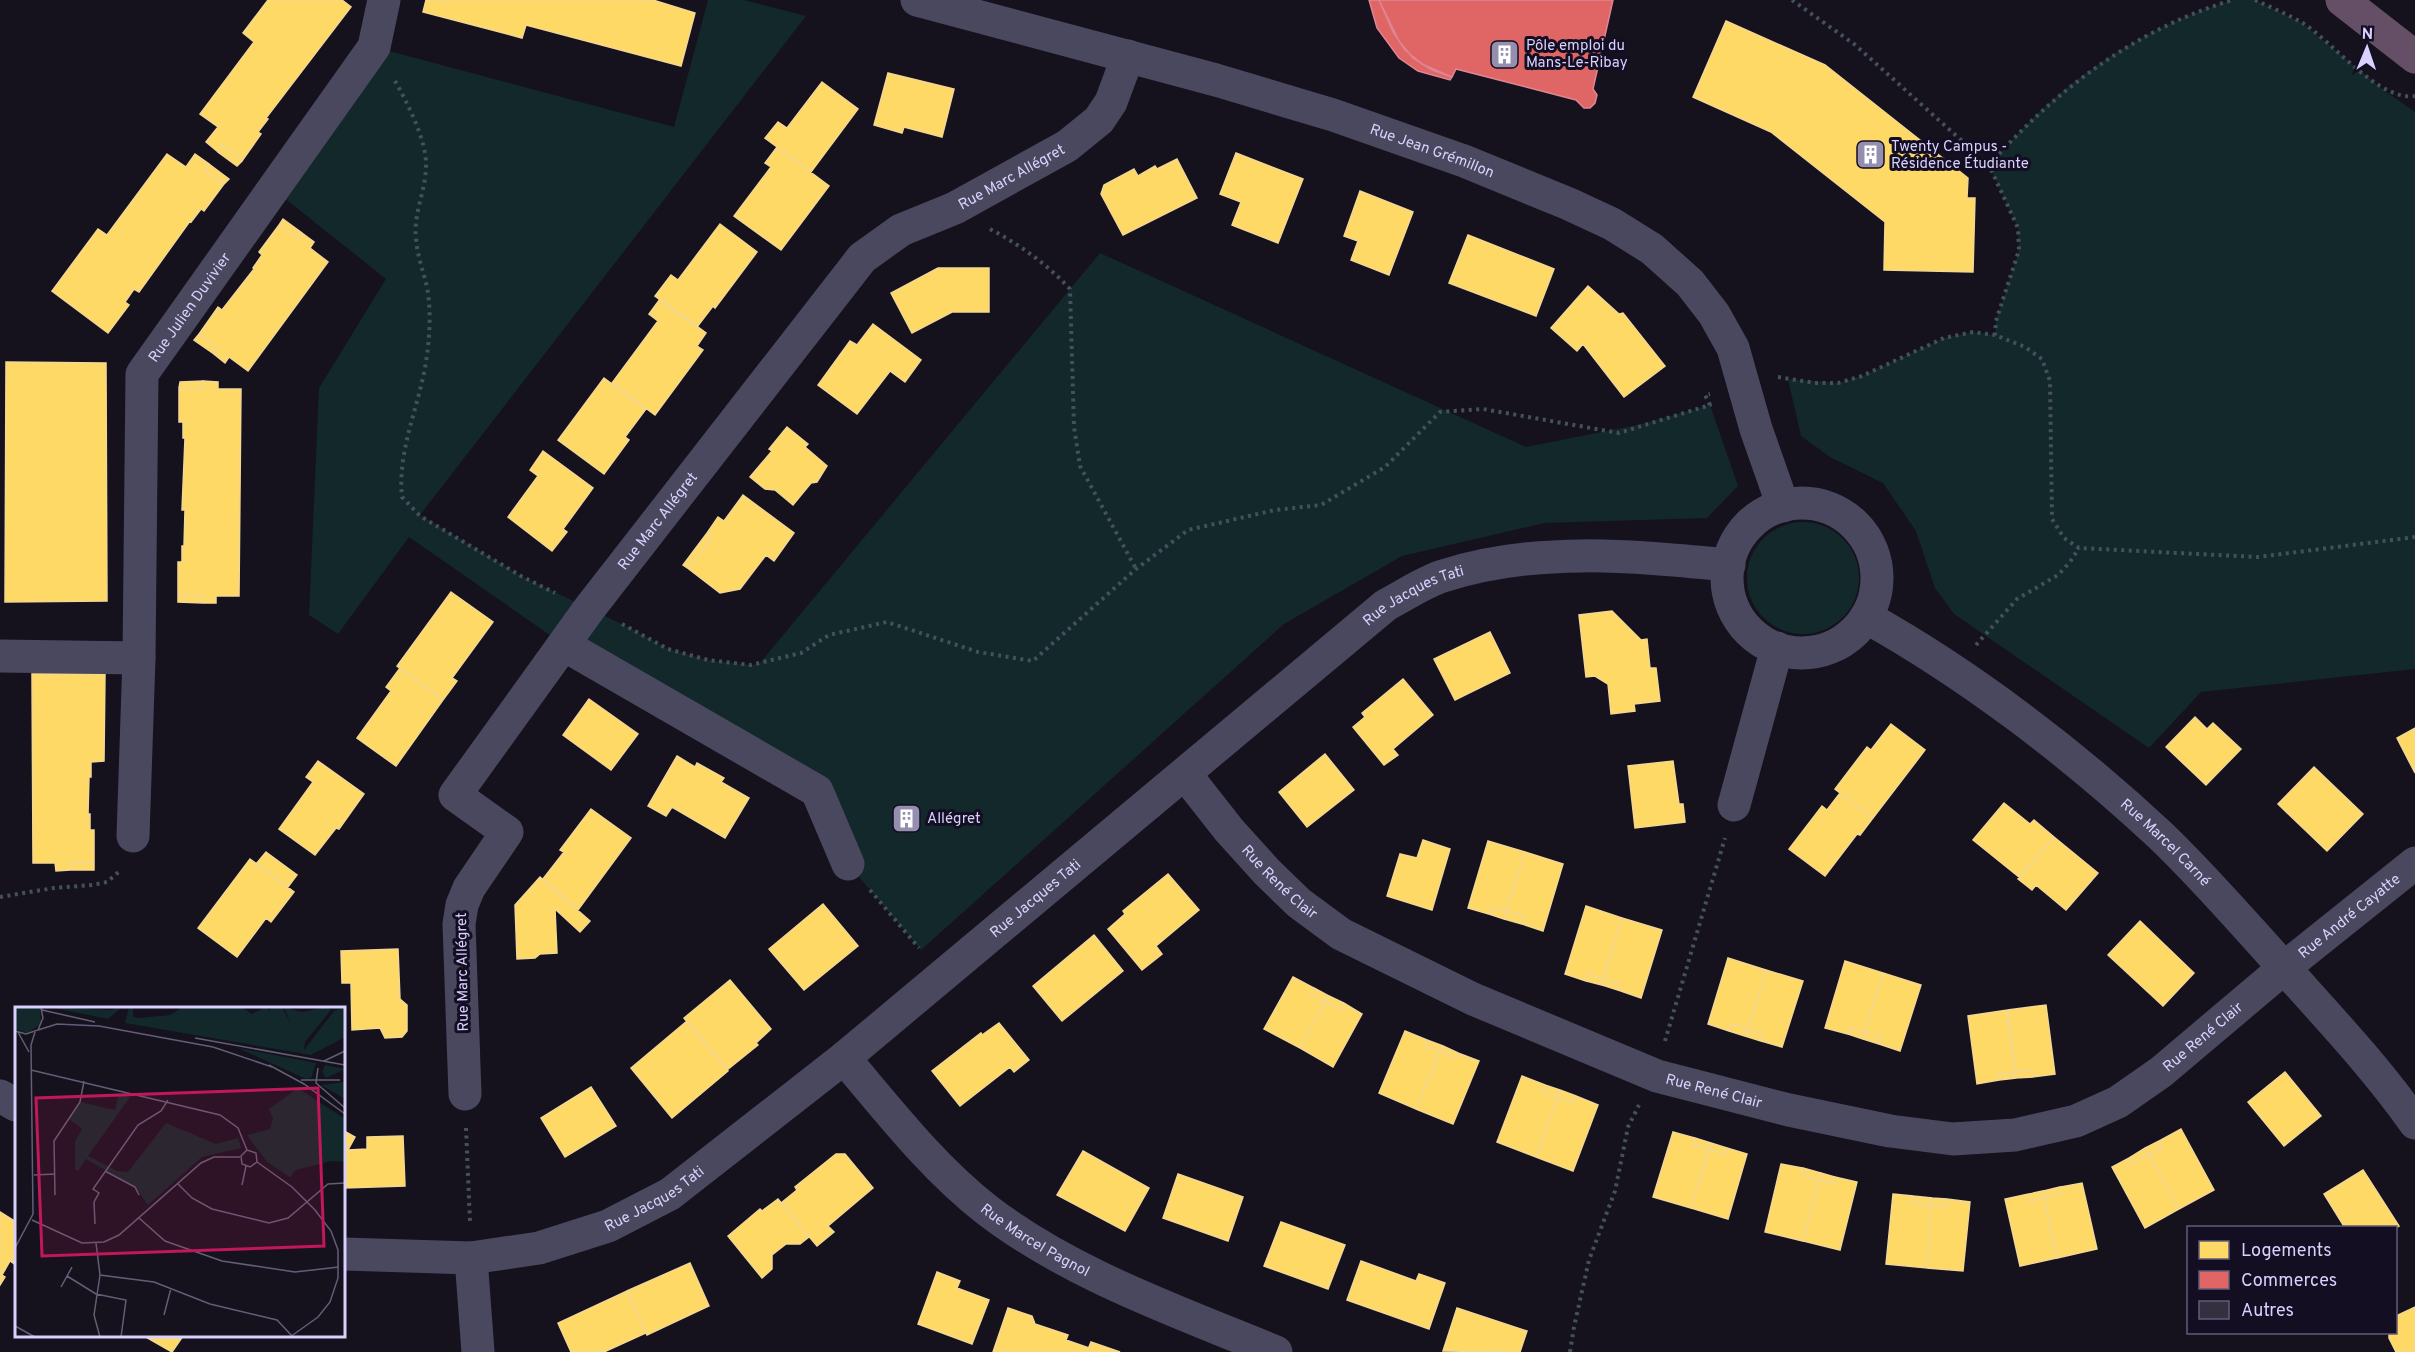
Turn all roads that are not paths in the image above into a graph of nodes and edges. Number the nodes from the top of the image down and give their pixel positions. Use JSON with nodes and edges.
{"nodes":[{"id":1,"x":384,"y":0,"type":"edge"},
{"id":2,"x":917,"y":0,"type":"edge"},
{"id":3,"x":2342,"y":0,"type":"edge"},
{"id":4,"x":1128,"y":56,"type":"junction"},
{"id":5,"x":2415,"y":57,"type":"edge"},
{"id":6,"x":1783,"y":506,"type":"junction"},
{"id":7,"x":1729,"y":565,"type":"junction"},
{"id":8,"x":1866,"y":617,"type":"junction"},
{"id":9,"x":564,"y":645,"type":"junction"},
{"id":10,"x":1777,"y":648,"type":"junction"},
{"id":11,"x":0,"y":656,"type":"edge"},
{"id":12,"x":139,"y":658,"type":"junction"},
{"id":13,"x":1185,"y":774,"type":"junction"},
{"id":14,"x":1734,"y":805,"type":"road end"},
{"id":15,"x":133,"y":836,"type":"road end"},
{"id":16,"x":2415,"y":862,"type":"edge"},
{"id":17,"x":849,"y":864,"type":"road end"},
{"id":18,"x":2284,"y":968,"type":"junction"},
{"id":19,"x":844,"y":1058,"type":"junction"},
{"id":20,"x":465,"y":1094,"type":"road end"},
{"id":21,"x":0,"y":1096,"type":"edge"},
{"id":22,"x":15,"y":1104,"type":"edge"},
{"id":23,"x":2415,"y":1123,"type":"edge"},
{"id":24,"x":345,"y":1254,"type":"edge"},
{"id":25,"x":471,"y":1258,"type":"junction"},
{"id":26,"x":478,"y":1352,"type":"edge"},
{"id":27,"x":1276,"y":1352,"type":"edge"}],
"edges":[{"from":1,"to":12,"type":"street","name":"Rue Julien Duvivier"},
{"from":2,"to":4,"type":"street","name":"Rue Jean Grémillon"},
{"from":3,"to":5,"type":"highway"},
{"from":4,"to":6,"type":"street","name":"Rue Jean Grémillon"},
{"from":4,"to":9,"type":"street","name":"Rue Marc Allégret"},
{"from":6,"to":7,"type":"street"},
{"from":6,"to":8,"type":"street"},
{"from":7,"to":10,"type":"street"},
{"from":7,"to":13,"type":"street","name":"Rue Jacques Tati"},
{"from":8,"to":10,"type":"street"},
{"from":8,"to":18,"type":"street","name":"Rue Marcel Carné"},
{"from":9,"to":17,"type":"street"},
{"from":9,"to":20,"type":"street","name":"Rue Marc Allégret"},
{"from":10,"to":14,"type":"street"},
{"from":11,"to":12,"type":"street"},
{"from":12,"to":15,"type":"street","name":"Rue Julien Duvivier"},
{"from":13,"to":18,"type":"street","name":"Rue René Clair"},
{"from":13,"to":19,"type":"street","name":"Rue Jacques Tati"},
{"from":16,"to":18,"type":"street","name":"Rue André Cayatte"},
{"from":18,"to":23,"type":"street","name":"Rue Marcel Carné"},
{"from":19,"to":25,"type":"street","name":"Rue Jacques Tati"},
{"from":19,"to":27,"type":"street","name":"Rue Marcel Pagnol"},
{"from":21,"to":22,"type":"street"},
{"from":24,"to":25,"type":"street","name":"Rue Jacques Tati"},
{"from":25,"to":26,"type":"street"}]}
